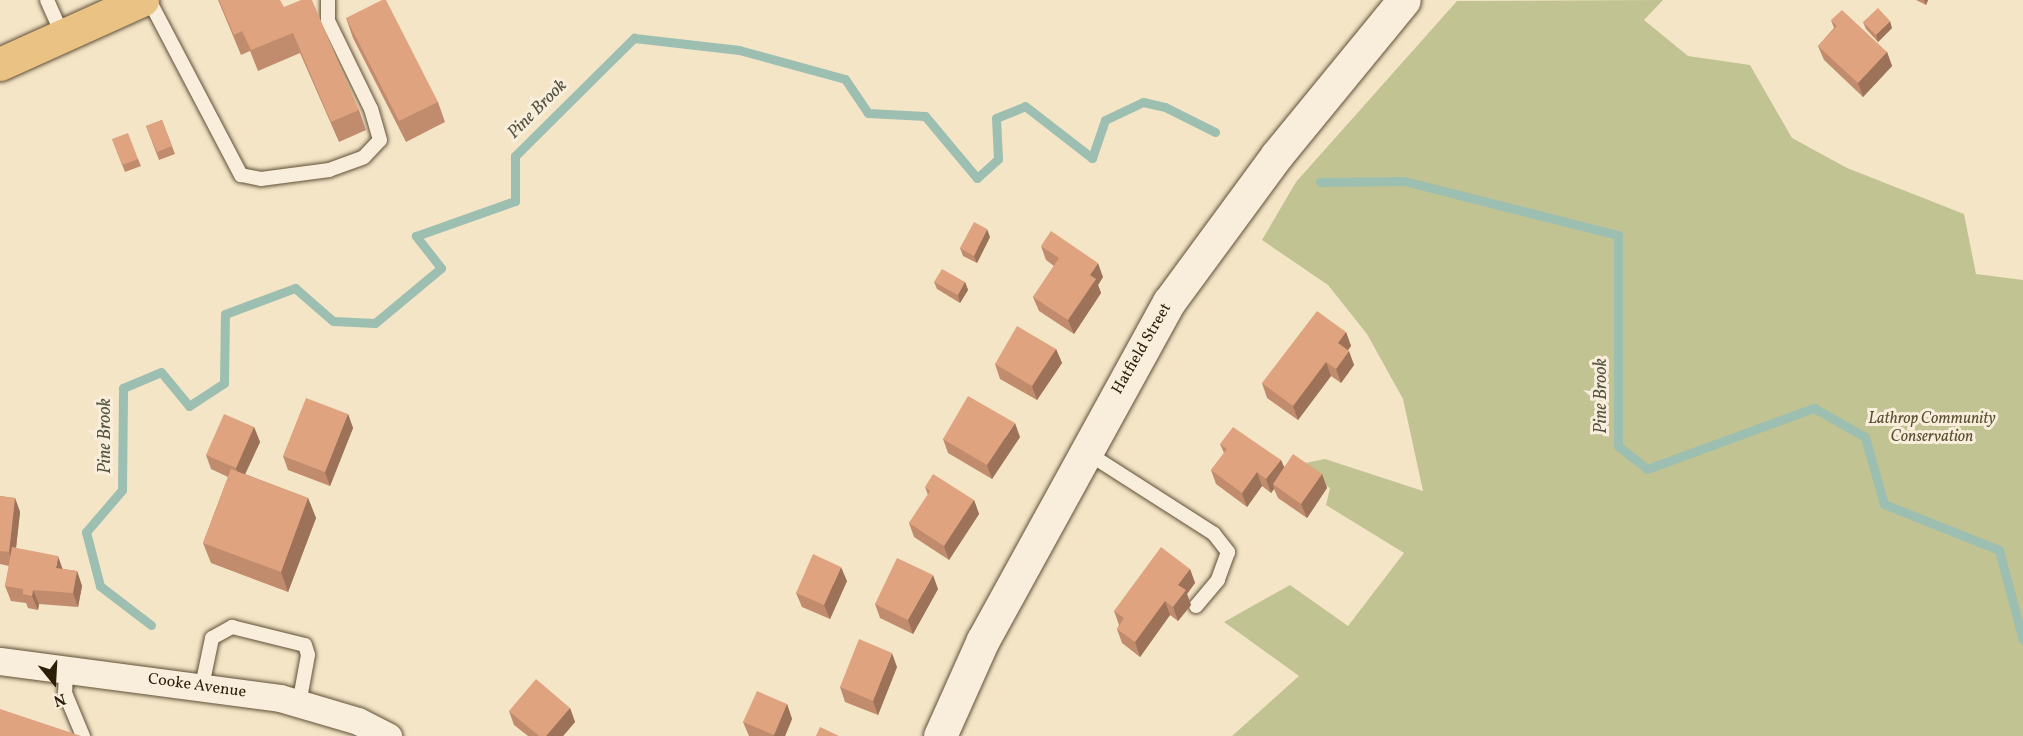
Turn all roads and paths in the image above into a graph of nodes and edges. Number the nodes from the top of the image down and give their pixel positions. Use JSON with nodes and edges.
{"nodes":[{"id":1,"x":47,"y":0,"type":"edge"},
{"id":2,"x":142,"y":0,"type":"edge"},
{"id":3,"x":149,"y":0,"type":"edge"},
{"id":4,"x":328,"y":0,"type":"edge"},
{"id":5,"x":1404,"y":0,"type":"edge"},
{"id":6,"x":63,"y":36,"type":"junction"},
{"id":7,"x":0,"y":64,"type":"edge"},
{"id":8,"x":1084,"y":451,"type":"junction"},
{"id":9,"x":1196,"y":606,"type":"dead end"},
{"id":10,"x":0,"y":661,"type":"edge"},
{"id":11,"x":66,"y":668,"type":"junction"},
{"id":12,"x":202,"y":686,"type":"junction"},
{"id":13,"x":300,"y":704,"type":"junction"},
{"id":14,"x":83,"y":736,"type":"edge"},
{"id":15,"x":388,"y":736,"type":"edge"},
{"id":16,"x":940,"y":736,"type":"edge"}],
"edges":[{"from":1,"to":6,"type":"lane"},
{"from":2,"to":6,"type":"main road"},
{"from":3,"to":4,"type":"lane"},
{"from":5,"to":8,"type":"street","name":"Hatfield Street"},
{"from":6,"to":7,"type":"main road"},
{"from":8,"to":9,"type":"lane"},
{"from":8,"to":16,"type":"street","name":"Hatfield Street"},
{"from":10,"to":11,"type":"street","name":"Cooke Avenue"},
{"from":11,"to":12,"type":"street","name":"Cooke Avenue"},
{"from":11,"to":14,"type":"lane"},
{"from":12,"to":13,"type":"street","name":"Cooke Avenue"},
{"from":12,"to":13,"type":"lane"},
{"from":13,"to":15,"type":"street","name":"Cooke Avenue"}]}
